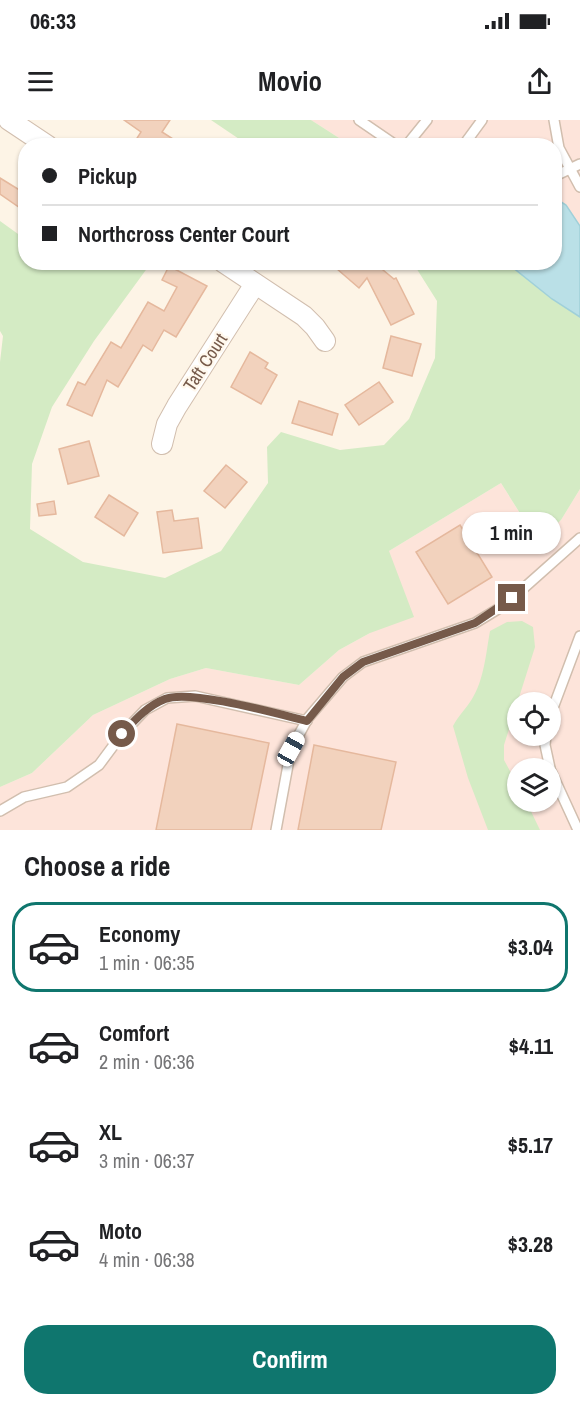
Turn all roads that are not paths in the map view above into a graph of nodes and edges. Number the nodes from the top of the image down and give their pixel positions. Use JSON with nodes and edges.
{"nodes":[{"id":1,"x":9,"y":120,"type":"edge"},
{"id":2,"x":359,"y":120,"type":"edge"},
{"id":3,"x":427,"y":120,"type":"edge"},
{"id":4,"x":482,"y":120,"type":"edge"},
{"id":5,"x":554,"y":120,"type":"edge"},
{"id":6,"x":36,"y":138,"type":"edge"},
{"id":7,"x":385,"y":138,"type":"edge"},
{"id":8,"x":412,"y":138,"type":"edge"},
{"id":9,"x":469,"y":138,"type":"edge"},
{"id":10,"x":557,"y":138,"type":"edge"},
{"id":11,"x":562,"y":154,"type":"edge"},
{"id":12,"x":580,"y":164,"type":"edge"},
{"id":13,"x":569,"y":169,"type":"junction"},
{"id":14,"x":562,"y":172,"type":"edge"},
{"id":15,"x":580,"y":187,"type":"edge"},
{"id":16,"x":235,"y":270,"type":"edge"},
{"id":17,"x":255,"y":284,"type":"junction"},
{"id":18,"x":326,"y":341,"type":"dead end"},
{"id":19,"x":162,"y":444,"type":"dead end"},
{"id":20,"x":580,"y":538,"type":"edge"},
{"id":21,"x":580,"y":636,"type":"edge"},
{"id":22,"x":559,"y":692,"type":"edge"},
{"id":23,"x":307,"y":721,"type":"junction"},
{"id":24,"x":561,"y":792,"type":"edge"},
{"id":25,"x":0,"y":811,"type":"edge"},
{"id":26,"x":276,"y":830,"type":"edge"},
{"id":27,"x":578,"y":830,"type":"edge"}],
"edges":[{"from":1,"to":6,"type":"street"},
{"from":2,"to":7,"type":"lane"},
{"from":3,"to":8,"type":"lane"},
{"from":4,"to":9,"type":"lane"},
{"from":5,"to":10,"type":"lane"},
{"from":11,"to":13,"type":"lane"},
{"from":12,"to":13,"type":"lane"},
{"from":13,"to":14,"type":"lane"},
{"from":13,"to":15,"type":"lane"},
{"from":16,"to":17,"type":"street"},
{"from":17,"to":18,"type":"street"},
{"from":17,"to":19,"type":"street","name":"Taft Court"},
{"from":20,"to":23,"type":"lane"},
{"from":21,"to":22,"type":"lane"},
{"from":23,"to":25,"type":"lane"},
{"from":23,"to":26,"type":"lane"},
{"from":24,"to":27,"type":"lane"}]}
